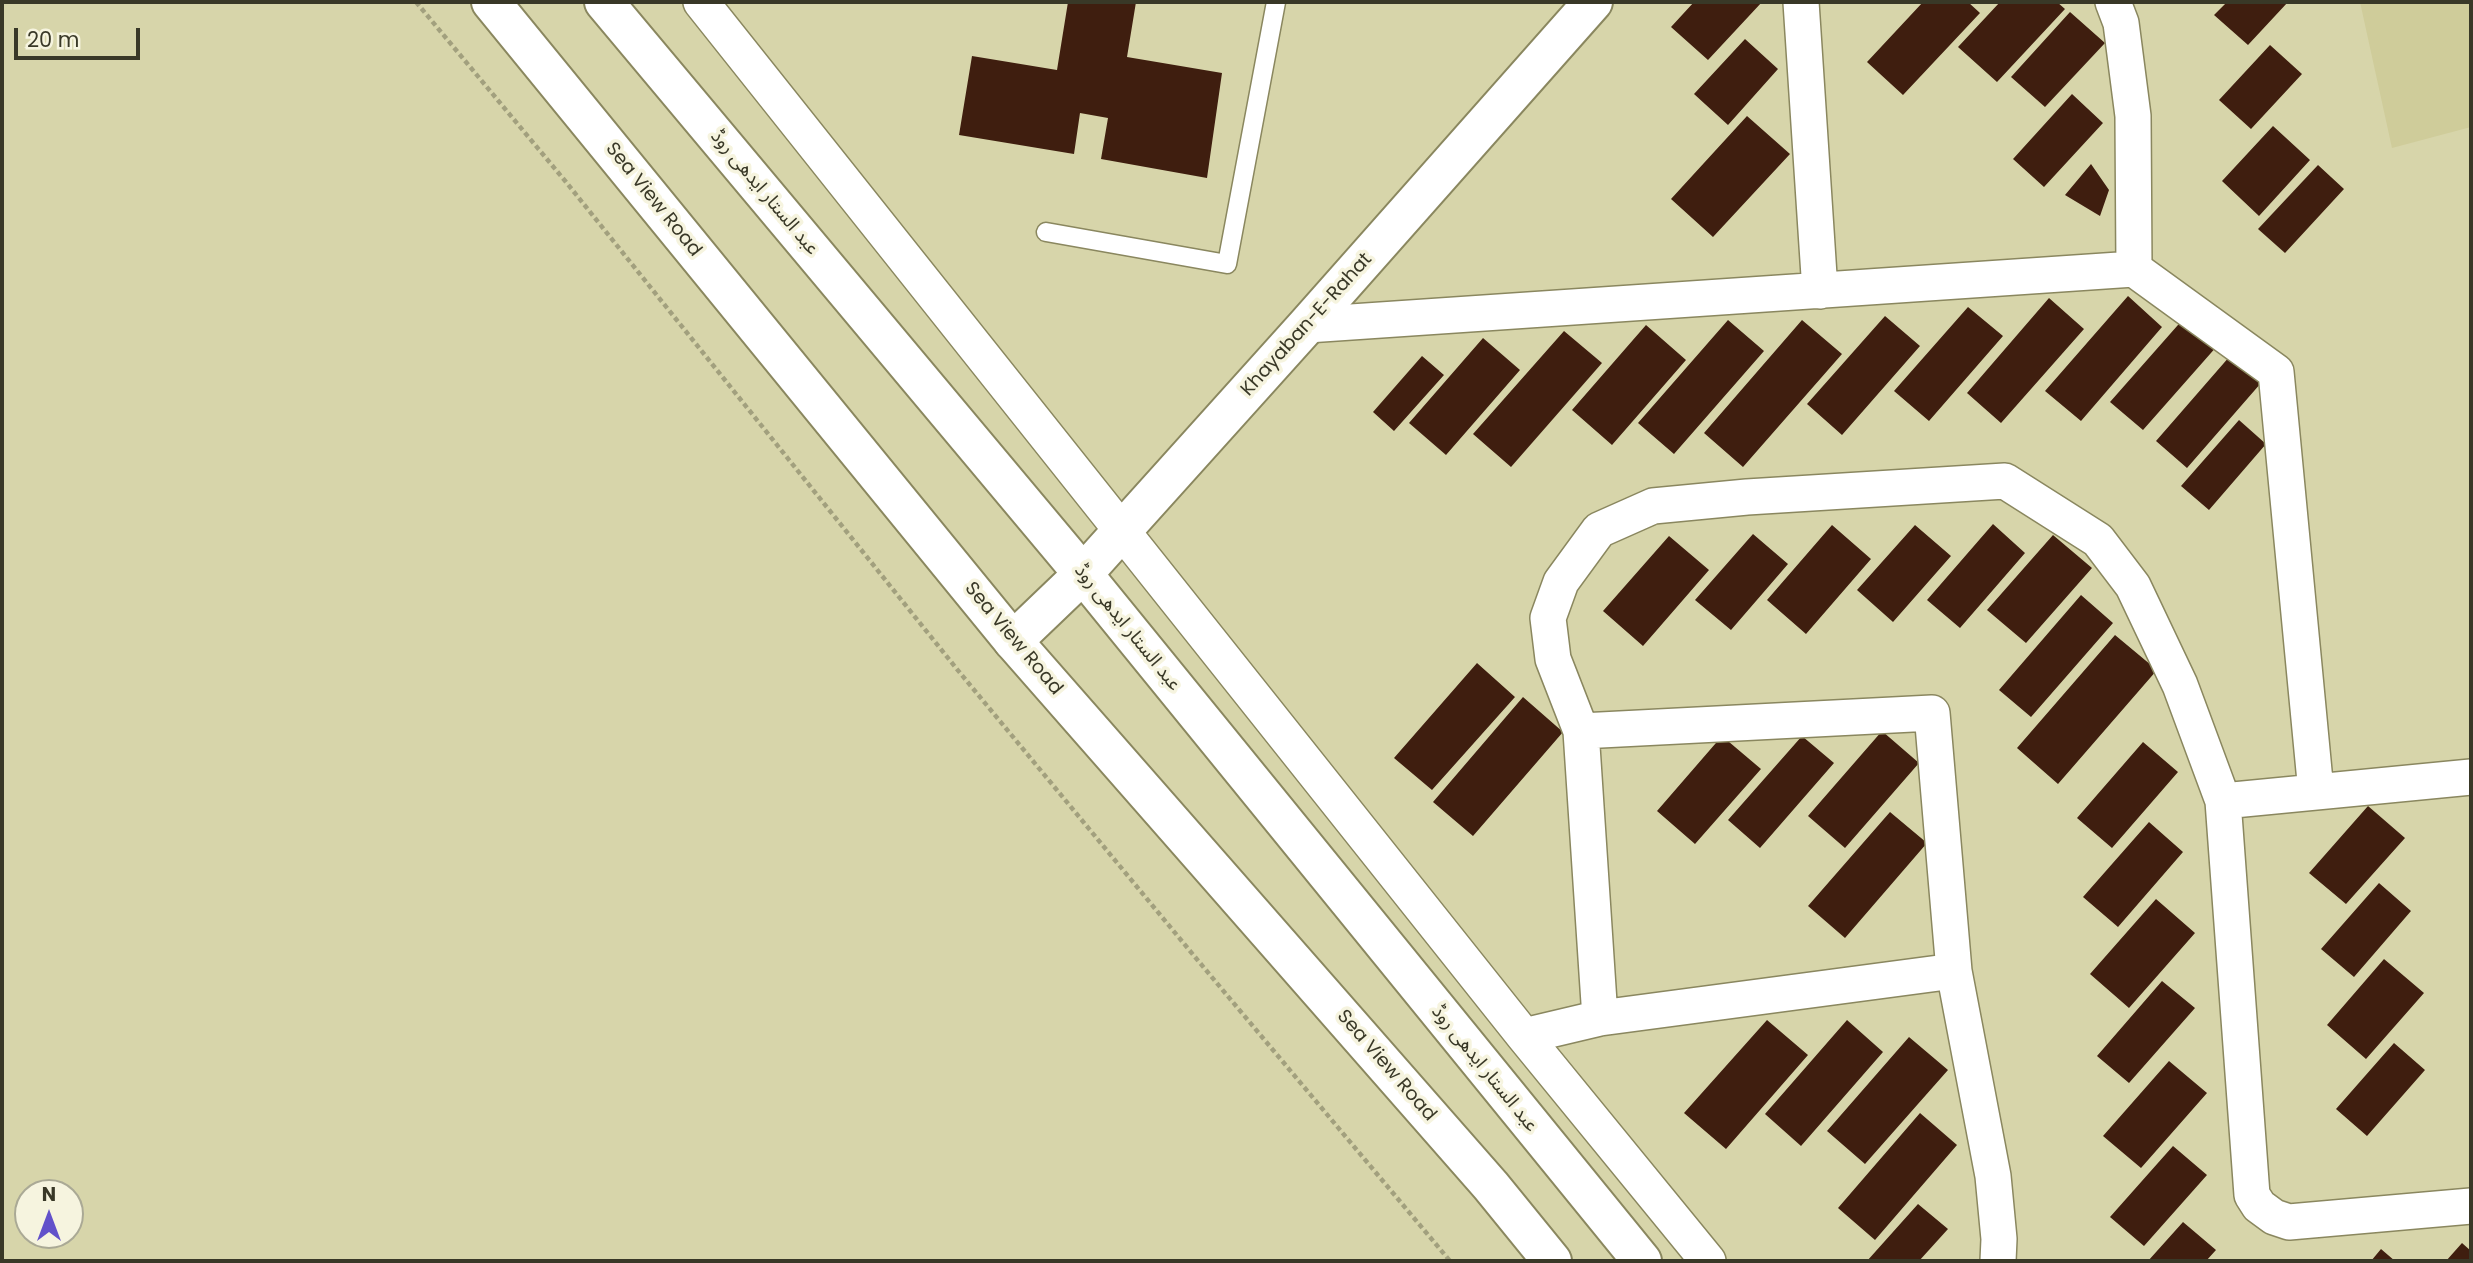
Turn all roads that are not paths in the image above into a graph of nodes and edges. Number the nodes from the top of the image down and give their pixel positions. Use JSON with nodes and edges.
{"nodes":[{"id":1,"x":491,"y":2,"type":"edge"},
{"id":2,"x":604,"y":2,"type":"edge"},
{"id":3,"x":701,"y":2,"type":"edge"},
{"id":4,"x":1276,"y":2,"type":"edge"},
{"id":5,"x":1593,"y":2,"type":"edge"},
{"id":6,"x":1801,"y":2,"type":"edge"},
{"id":7,"x":2113,"y":2,"type":"edge"},
{"id":8,"x":1046,"y":232,"type":"dead end"},
{"id":9,"x":2134,"y":269,"type":"junction"},
{"id":10,"x":1820,"y":290,"type":"junction"},
{"id":11,"x":1307,"y":325,"type":"junction"},
{"id":12,"x":1121,"y":531,"type":"junction"},
{"id":13,"x":1083,"y":574,"type":"junction"},
{"id":14,"x":1013,"y":641,"type":"junction"},
{"id":15,"x":1581,"y":731,"type":"junction"},
{"id":16,"x":2471,"y":777,"type":"edge"},
{"id":17,"x":2316,"y":792,"type":"junction"},
{"id":18,"x":2223,"y":801,"type":"junction"},
{"id":19,"x":1954,"y":971,"type":"junction"},
{"id":20,"x":1600,"y":1018,"type":"junction"},
{"id":21,"x":1524,"y":1036,"type":"junction"},
{"id":22,"x":2471,"y":1206,"type":"edge"},
{"id":23,"x":1552,"y":1261,"type":"edge"},
{"id":24,"x":1642,"y":1261,"type":"edge"},
{"id":25,"x":1708,"y":1261,"type":"edge"},
{"id":26,"x":1998,"y":1261,"type":"edge"}],
"edges":[{"from":1,"to":14,"type":"main road","name":"Sea View Road"},
{"from":2,"to":13,"type":"main road","name":"عبد الستار ایدھی روڈ"},
{"from":3,"to":12,"type":"street"},
{"from":4,"to":8,"type":"lane"},
{"from":5,"to":11,"type":"main road","name":"Khayaban-E-Rahat"},
{"from":6,"to":10,"type":"street"},
{"from":7,"to":9,"type":"street"},
{"from":9,"to":10,"type":"street"},
{"from":9,"to":17,"type":"street"},
{"from":10,"to":11,"type":"street"},
{"from":11,"to":12,"type":"main road","name":"Khayaban-E-Rahat"},
{"from":12,"to":13,"type":"main road","name":"Khayaban-E-Rahat"},
{"from":12,"to":21,"type":"street"},
{"from":13,"to":14,"type":"main road","name":"Khayaban-E-Rahat"},
{"from":13,"to":24,"type":"main road","name":"عبد الستار ایدھی روڈ"},
{"from":14,"to":23,"type":"main road","name":"Sea View Road"},
{"from":15,"to":18,"type":"street"},
{"from":15,"to":19,"type":"street"},
{"from":15,"to":20,"type":"street"},
{"from":16,"to":17,"type":"street"},
{"from":17,"to":18,"type":"street"},
{"from":18,"to":22,"type":"street"},
{"from":19,"to":20,"type":"street"},
{"from":19,"to":26,"type":"street"},
{"from":20,"to":21,"type":"street"},
{"from":21,"to":25,"type":"street"}]}
